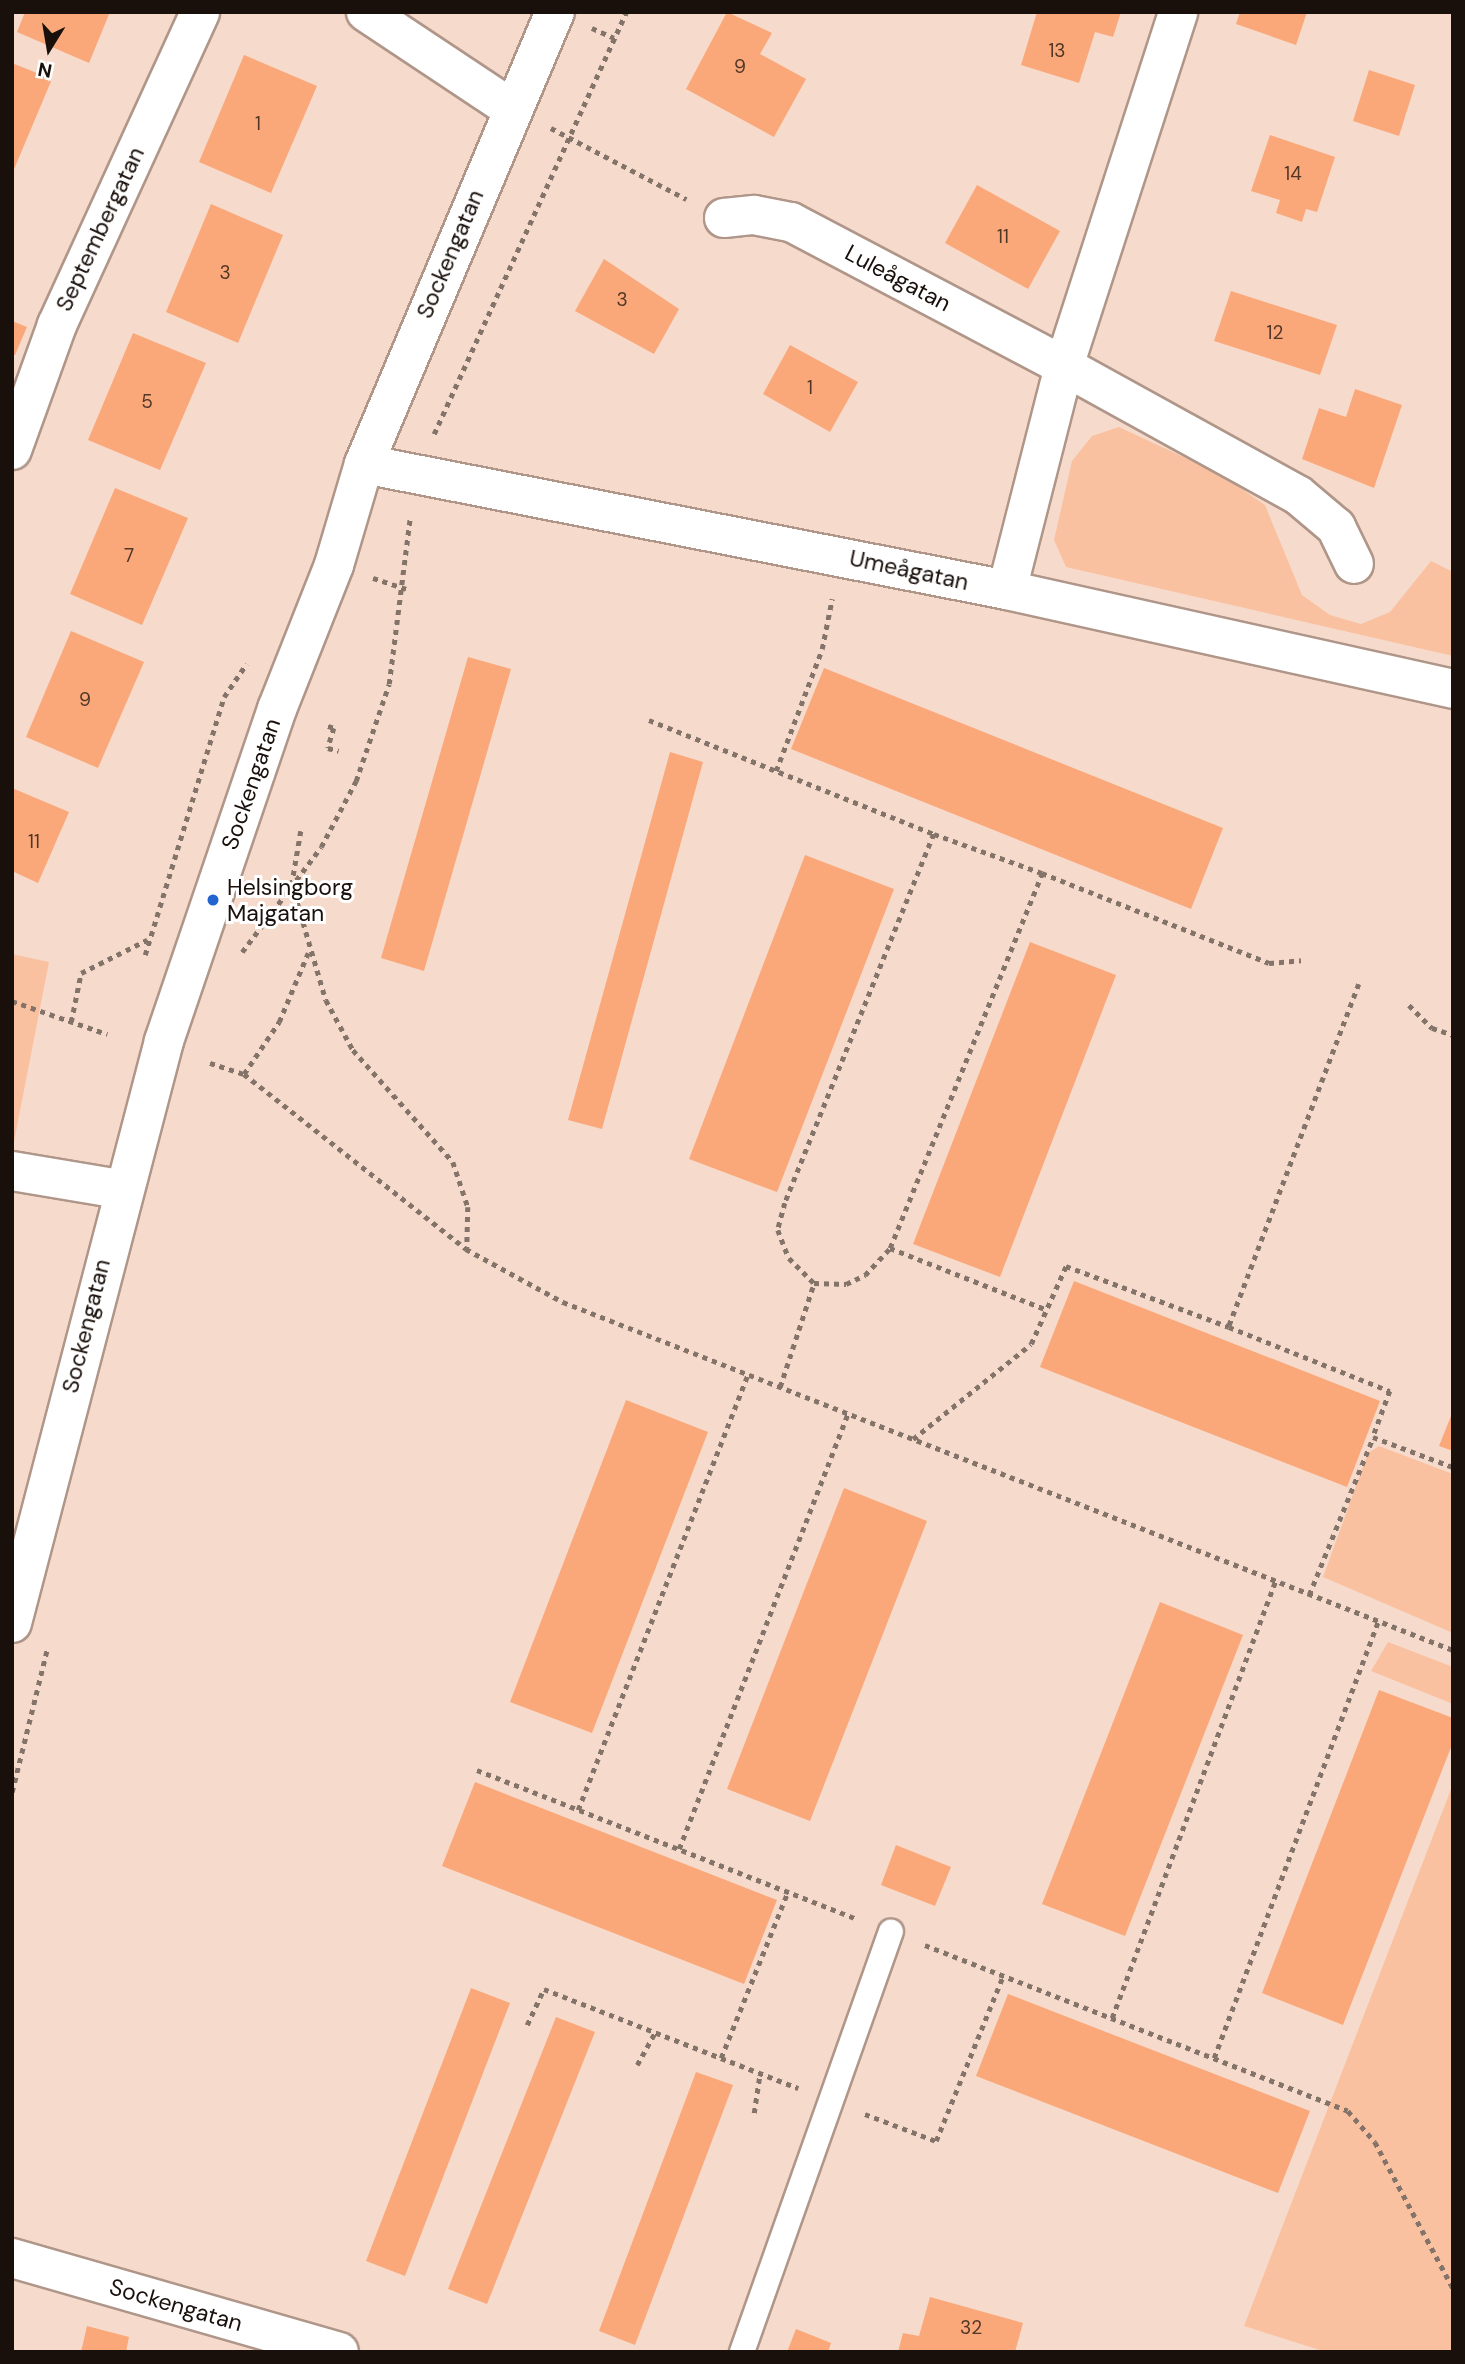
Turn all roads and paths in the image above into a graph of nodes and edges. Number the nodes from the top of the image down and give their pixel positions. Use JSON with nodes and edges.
{"nodes":[{"id":1,"x":200,"y":12,"type":"edge"},
{"id":2,"x":366,"y":12,"type":"edge"},
{"id":3,"x":555,"y":12,"type":"edge"},
{"id":4,"x":626,"y":12,"type":"edge"},
{"id":5,"x":1178,"y":12,"type":"edge"},
{"id":6,"x":512,"y":109,"type":"junction"},
{"id":7,"x":569,"y":138,"type":"junction"},
{"id":8,"x":724,"y":218,"type":"joint"},
{"id":9,"x":1064,"y":366,"type":"junction"},
{"id":10,"x":12,"y":450,"type":"edge"},
{"id":11,"x":364,"y":464,"type":"junction"},
{"id":12,"x":413,"y":471,"type":"junction"},
{"id":13,"x":840,"y":556,"type":"junction"},
{"id":14,"x":1354,"y":564,"type":"dead end"},
{"id":15,"x":1007,"y":590,"type":"junction"},
{"id":16,"x":1453,"y":689,"type":"edge"},
{"id":17,"x":649,"y":720,"type":"dead end"},
{"id":18,"x":328,"y":726,"type":"dead end"},
{"id":19,"x":339,"y":751,"type":"dead end"},
{"id":20,"x":776,"y":771,"type":"junction"},
{"id":21,"x":301,"y":831,"type":"dead end"},
{"id":22,"x":934,"y":834,"type":"junction"},
{"id":23,"x":1042,"y":873,"type":"junction"},
{"id":24,"x":292,"y":884,"type":"junction"},
{"id":25,"x":148,"y":940,"type":"dead end"},
{"id":26,"x":308,"y":953,"type":"junction"},
{"id":27,"x":238,"y":958,"type":"dead end"},
{"id":28,"x":1301,"y":960,"type":"dead end"},
{"id":29,"x":1359,"y":984,"type":"dead end"},
{"id":30,"x":12,"y":1001,"type":"edge"},
{"id":31,"x":1409,"y":1005,"type":"dead end"},
{"id":32,"x":71,"y":1023,"type":"junction"},
{"id":33,"x":107,"y":1034,"type":"dead end"},
{"id":34,"x":1453,"y":1035,"type":"edge"},
{"id":35,"x":210,"y":1063,"type":"dead end"},
{"id":36,"x":244,"y":1074,"type":"junction"},
{"id":37,"x":12,"y":1171,"type":"edge"},
{"id":38,"x":120,"y":1189,"type":"junction"},
{"id":39,"x":890,"y":1248,"type":"junction"},
{"id":40,"x":467,"y":1249,"type":"junction"},
{"id":41,"x":814,"y":1283,"type":"junction"},
{"id":42,"x":1047,"y":1310,"type":"junction"},
{"id":43,"x":1229,"y":1327,"type":"junction"},
{"id":44,"x":748,"y":1374,"type":"junction"},
{"id":45,"x":780,"y":1387,"type":"junction"},
{"id":46,"x":848,"y":1413,"type":"junction"},
{"id":47,"x":1373,"y":1437,"type":"junction"},
{"id":48,"x":913,"y":1439,"type":"junction"},
{"id":49,"x":1453,"y":1467,"type":"edge"},
{"id":50,"x":1275,"y":1581,"type":"junction"},
{"id":51,"x":1309,"y":1595,"type":"junction"},
{"id":52,"x":1378,"y":1622,"type":"junction"},
{"id":53,"x":12,"y":1623,"type":"edge"},
{"id":54,"x":48,"y":1645,"type":"dead end"},
{"id":55,"x":1453,"y":1650,"type":"edge"},
{"id":56,"x":12,"y":1792,"type":"edge"},
{"id":57,"x":578,"y":1810,"type":"dead end"},
{"id":58,"x":679,"y":1849,"type":"dead end"},
{"id":59,"x":788,"y":1891,"type":"dead end"},
{"id":60,"x":891,"y":1932,"type":"dead end"},
{"id":61,"x":1003,"y":1976,"type":"dead end"},
{"id":62,"x":1112,"y":2018,"type":"dead end"},
{"id":63,"x":527,"y":2025,"type":"dead end"},
{"id":64,"x":655,"y":2033,"type":"junction"},
{"id":65,"x":721,"y":2058,"type":"junction"},
{"id":66,"x":1214,"y":2058,"type":"dead end"},
{"id":67,"x":636,"y":2065,"type":"dead end"},
{"id":68,"x":760,"y":2073,"type":"junction"},
{"id":69,"x":828,"y":2100,"type":"junction"},
{"id":70,"x":1348,"y":2110,"type":"dead end"},
{"id":71,"x":754,"y":2113,"type":"dead end"},
{"id":72,"x":12,"y":2258,"type":"edge"},
{"id":73,"x":1453,"y":2288,"type":"edge"},
{"id":74,"x":339,"y":2352,"type":"edge"},
{"id":75,"x":742,"y":2352,"type":"edge"}],
"edges":[{"from":1,"to":10,"type":"street","name":"Septembergatan"},
{"from":2,"to":6,"type":"street"},
{"from":3,"to":6,"type":"street","name":"Sockengatan"},
{"from":4,"to":7,"type":"path"},
{"from":5,"to":9,"type":"street"},
{"from":6,"to":7,"type":"path"},
{"from":6,"to":11,"type":"street","name":"Sockengatan"},
{"from":7,"to":8,"type":"path"},
{"from":7,"to":12,"type":"path"},
{"from":8,"to":9,"type":"street","name":"Luleågatan"},
{"from":9,"to":14,"type":"street","name":"Luleågatan"},
{"from":9,"to":15,"type":"street"},
{"from":11,"to":12,"type":"street","name":"Umeågatan"},
{"from":11,"to":38,"type":"street","name":"Sockengatan"},
{"from":12,"to":13,"type":"street","name":"Umeågatan"},
{"from":12,"to":24,"type":"path"},
{"from":13,"to":15,"type":"street","name":"Umeågatan"},
{"from":13,"to":20,"type":"path"},
{"from":15,"to":16,"type":"street","name":"Umeågatan"},
{"from":17,"to":20,"type":"path"},
{"from":18,"to":19,"type":"path"},
{"from":20,"to":22,"type":"path"},
{"from":21,"to":24,"type":"path"},
{"from":22,"to":23,"type":"path"},
{"from":22,"to":41,"type":"path"},
{"from":23,"to":28,"type":"path"},
{"from":23,"to":39,"type":"path"},
{"from":24,"to":26,"type":"path"},
{"from":24,"to":27,"type":"path"},
{"from":25,"to":32,"type":"path"},
{"from":26,"to":36,"type":"path"},
{"from":26,"to":40,"type":"path"},
{"from":29,"to":43,"type":"path"},
{"from":30,"to":32,"type":"path"},
{"from":31,"to":34,"type":"path"},
{"from":32,"to":33,"type":"path"},
{"from":35,"to":36,"type":"path"},
{"from":36,"to":40,"type":"path"},
{"from":37,"to":38,"type":"street"},
{"from":38,"to":53,"type":"street","name":"Sockengatan"},
{"from":39,"to":41,"type":"path"},
{"from":39,"to":42,"type":"path"},
{"from":40,"to":44,"type":"path"},
{"from":41,"to":45,"type":"path"},
{"from":42,"to":43,"type":"path"},
{"from":42,"to":48,"type":"path"},
{"from":43,"to":47,"type":"path"},
{"from":44,"to":45,"type":"path"},
{"from":44,"to":57,"type":"path"},
{"from":45,"to":46,"type":"path"},
{"from":46,"to":48,"type":"path"},
{"from":46,"to":58,"type":"path"},
{"from":47,"to":49,"type":"path"},
{"from":47,"to":51,"type":"path"},
{"from":48,"to":50,"type":"path"},
{"from":50,"to":51,"type":"path"},
{"from":50,"to":62,"type":"path"},
{"from":51,"to":52,"type":"path"},
{"from":52,"to":55,"type":"path"},
{"from":52,"to":66,"type":"path"},
{"from":54,"to":56,"type":"path"},
{"from":59,"to":65,"type":"path"},
{"from":60,"to":69,"type":"lane"},
{"from":61,"to":69,"type":"path"},
{"from":63,"to":64,"type":"path"},
{"from":64,"to":65,"type":"path"},
{"from":64,"to":67,"type":"path"},
{"from":65,"to":68,"type":"path"},
{"from":68,"to":69,"type":"path"},
{"from":68,"to":71,"type":"path"},
{"from":69,"to":75,"type":"lane"},
{"from":70,"to":73,"type":"path"},
{"from":72,"to":74,"type":"street","name":"Sockengatan"}]}
